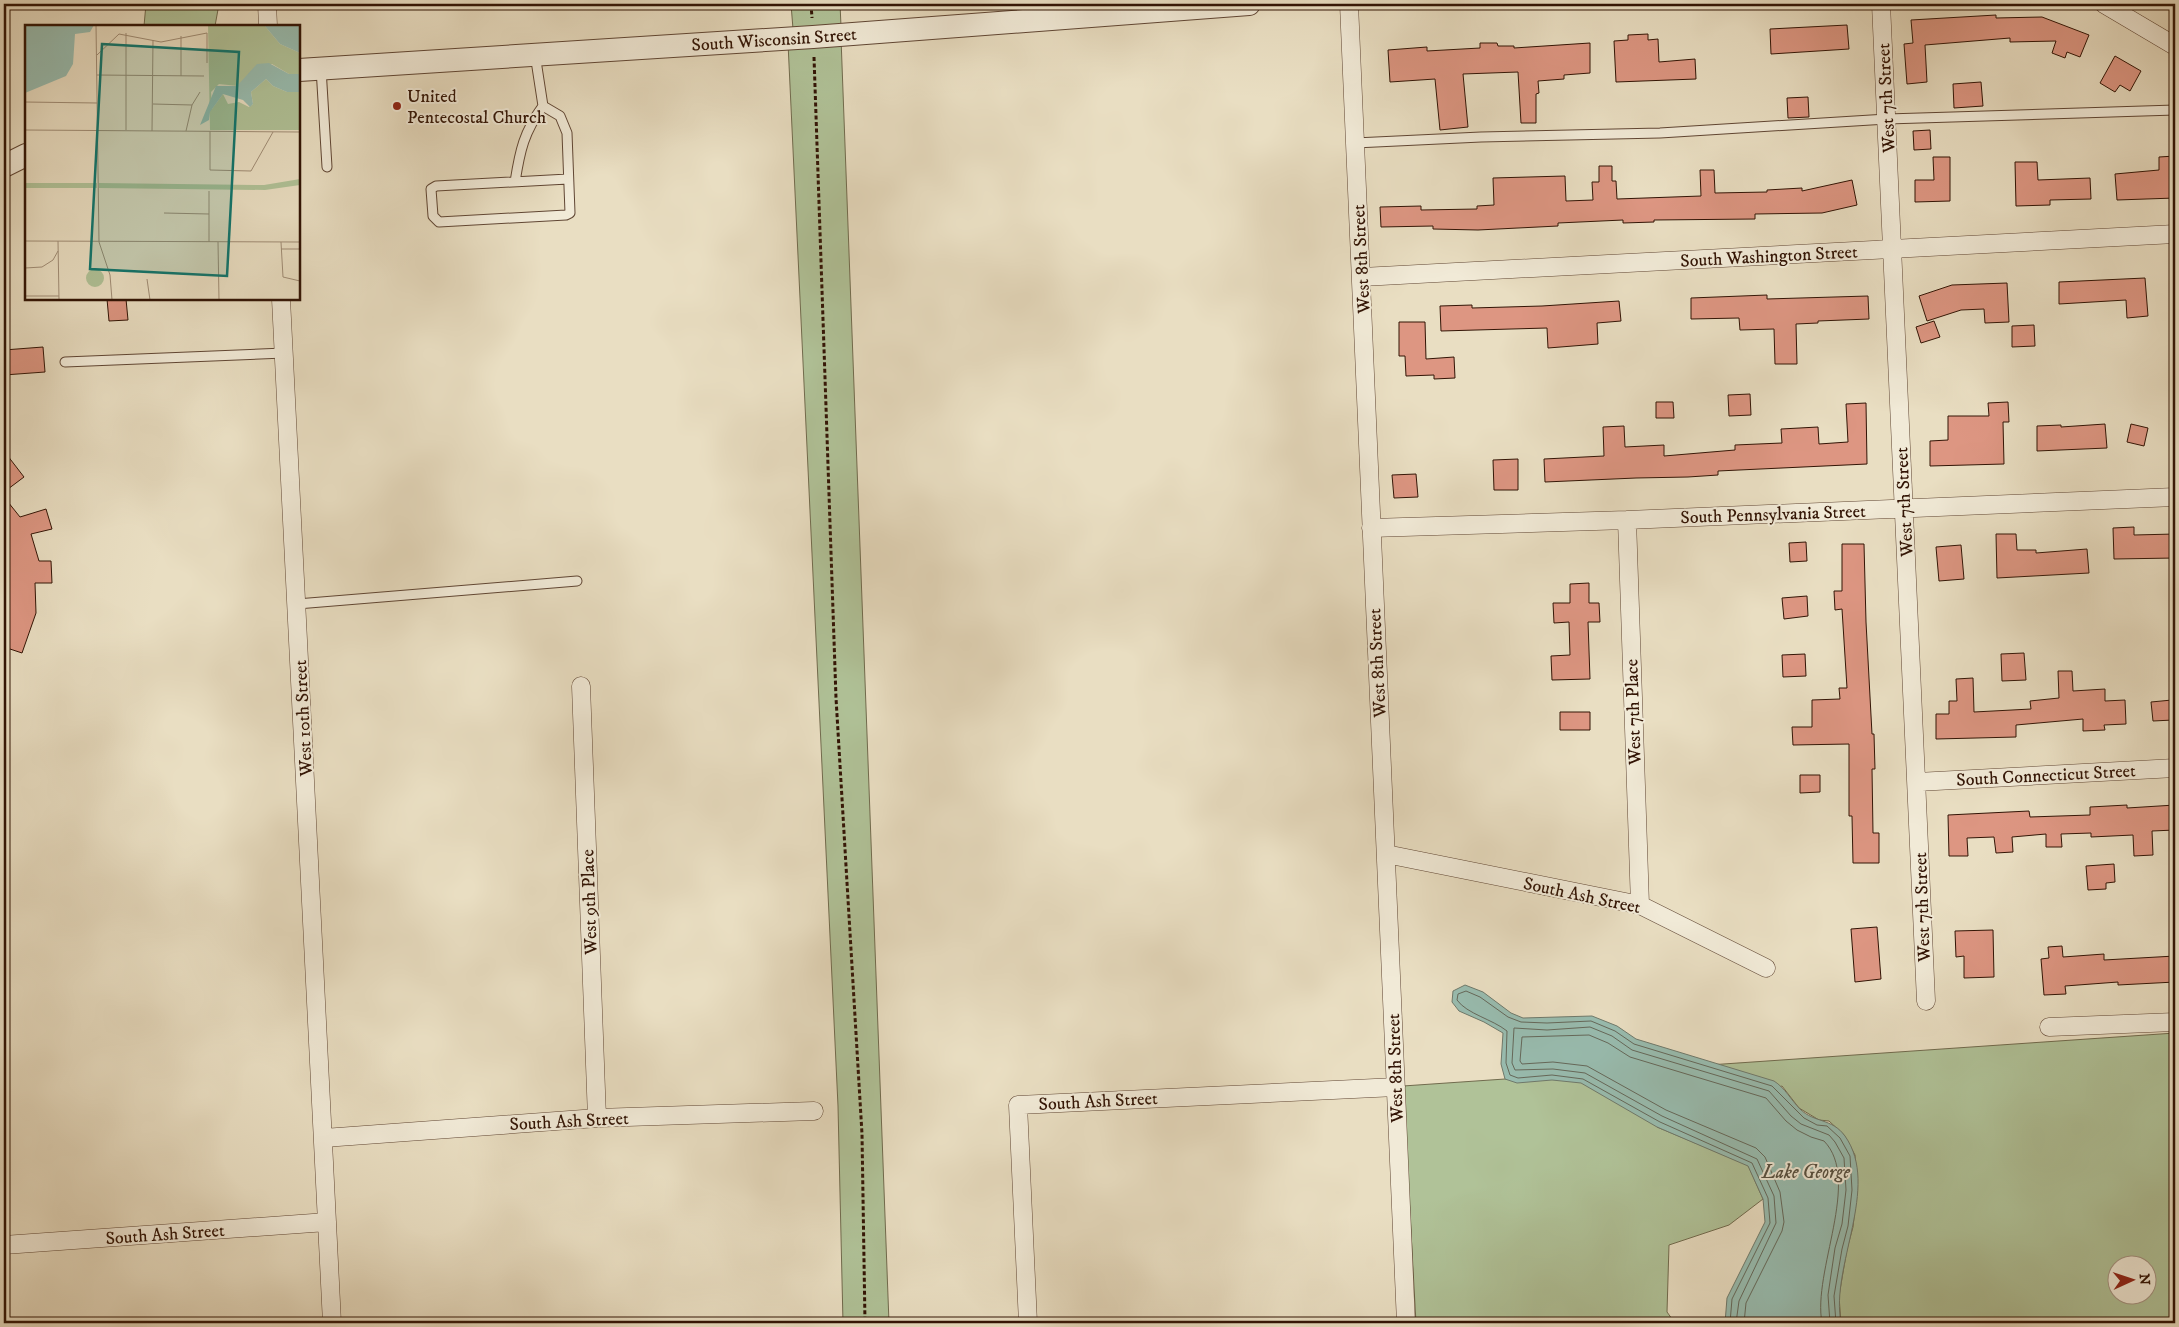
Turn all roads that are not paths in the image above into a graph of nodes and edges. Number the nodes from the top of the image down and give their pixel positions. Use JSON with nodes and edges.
{"nodes":[{"id":1,"x":267,"y":4,"type":"edge"},
{"id":2,"x":1249,"y":4,"type":"edge"},
{"id":3,"x":1349,"y":4,"type":"edge"},
{"id":4,"x":1882,"y":4,"type":"edge"},
{"id":5,"x":2104,"y":4,"type":"edge"},
{"id":6,"x":268,"y":25,"type":"edge"},
{"id":7,"x":2175,"y":46,"type":"edge"},
{"id":8,"x":535,"y":54,"type":"junction"},
{"id":9,"x":321,"y":68,"type":"junction"},
{"id":10,"x":300,"y":70,"type":"edge"},
{"id":11,"x":543,"y":106,"type":"junction"},
{"id":12,"x":2175,"y":110,"type":"edge"},
{"id":13,"x":1887,"y":119,"type":"junction"},
{"id":14,"x":1356,"y":143,"type":"junction"},
{"id":15,"x":25,"y":156,"type":"edge"},
{"id":16,"x":4,"y":166,"type":"edge"},
{"id":17,"x":327,"y":167,"type":"dead end"},
{"id":18,"x":568,"y":179,"type":"junction"},
{"id":19,"x":514,"y":182,"type":"junction"},
{"id":20,"x":2175,"y":234,"type":"edge"},
{"id":21,"x":1893,"y":250,"type":"junction"},
{"id":22,"x":1362,"y":277,"type":"junction"},
{"id":23,"x":282,"y":300,"type":"edge"},
{"id":24,"x":284,"y":353,"type":"junction"},
{"id":25,"x":65,"y":362,"type":"dead end"},
{"id":26,"x":2175,"y":497,"type":"edge"},
{"id":27,"x":1905,"y":508,"type":"junction"},
{"id":28,"x":1627,"y":520,"type":"junction"},
{"id":29,"x":1372,"y":528,"type":"junction"},
{"id":30,"x":577,"y":581,"type":"dead end"},
{"id":31,"x":297,"y":604,"type":"junction"},
{"id":32,"x":581,"y":686,"type":"dead end"},
{"id":33,"x":2175,"y":768,"type":"edge"},
{"id":34,"x":1917,"y":782,"type":"junction"},
{"id":35,"x":1386,"y":854,"type":"junction"},
{"id":36,"x":1640,"y":905,"type":"junction"},
{"id":37,"x":1766,"y":968,"type":"dead end"},
{"id":38,"x":1926,"y":1001,"type":"dead end"},
{"id":39,"x":2175,"y":1022,"type":"edge"},
{"id":40,"x":2049,"y":1027,"type":"dead end"},
{"id":41,"x":1396,"y":1087,"type":"junction"},
{"id":42,"x":814,"y":1111,"type":"dead end"},
{"id":43,"x":597,"y":1118,"type":"junction"},
{"id":44,"x":324,"y":1138,"type":"junction"},
{"id":45,"x":327,"y":1222,"type":"junction"},
{"id":46,"x":4,"y":1245,"type":"edge"},
{"id":47,"x":332,"y":1323,"type":"edge"},
{"id":48,"x":1028,"y":1323,"type":"edge"},
{"id":49,"x":1406,"y":1323,"type":"edge"}],
"edges":[{"from":1,"to":6,"type":"street"},
{"from":2,"to":8,"type":"street","name":"South Wisconsin Street"},
{"from":3,"to":14,"type":"street","name":"West 8th Street"},
{"from":4,"to":13,"type":"street","name":"West 7th Street"},
{"from":5,"to":7,"type":"street"},
{"from":8,"to":9,"type":"street","name":"South Wisconsin Street"},
{"from":8,"to":11,"type":"lane"},
{"from":9,"to":10,"type":"street","name":"South Wisconsin Street"},
{"from":9,"to":17,"type":"lane"},
{"from":11,"to":18,"type":"lane"},
{"from":11,"to":19,"type":"lane"},
{"from":12,"to":13,"type":"lane"},
{"from":13,"to":14,"type":"lane"},
{"from":13,"to":21,"type":"street","name":"West 7th Street"},
{"from":14,"to":22,"type":"street","name":"West 8th Street"},
{"from":15,"to":16,"type":"street"},
{"from":18,"to":19,"type":"lane"},
{"from":18,"to":19,"type":"lane"},
{"from":20,"to":21,"type":"street","name":"South Washington Street"},
{"from":21,"to":22,"type":"street","name":"South Washington Street"},
{"from":21,"to":27,"type":"street","name":"West 7th Street"},
{"from":22,"to":29,"type":"street","name":"West 8th Street"},
{"from":23,"to":24,"type":"street","name":"West 10th Street"},
{"from":24,"to":25,"type":"lane"},
{"from":24,"to":31,"type":"street","name":"West 10th Street"},
{"from":26,"to":27,"type":"street","name":"South Pennsylvania Street"},
{"from":27,"to":28,"type":"street","name":"South Pennsylvania Street"},
{"from":27,"to":34,"type":"street","name":"West 7th Street"},
{"from":28,"to":29,"type":"street","name":"South Pennsylvania Street"},
{"from":28,"to":36,"type":"street","name":"West 7th Place"},
{"from":29,"to":35,"type":"street","name":"West 8th Street"},
{"from":30,"to":31,"type":"lane"},
{"from":31,"to":44,"type":"street","name":"West 10th Street"},
{"from":32,"to":43,"type":"street","name":"West 9th Place"},
{"from":33,"to":34,"type":"street","name":"South Connecticut Street"},
{"from":34,"to":38,"type":"street","name":"West 7th Street"},
{"from":35,"to":36,"type":"street","name":"South Ash Street"},
{"from":35,"to":41,"type":"street","name":"West 8th Street"},
{"from":36,"to":37,"type":"street","name":"South Ash Street"},
{"from":39,"to":40,"type":"street"},
{"from":41,"to":48,"type":"street","name":"South Ash Street"},
{"from":41,"to":49,"type":"street","name":"West 8th Street"},
{"from":42,"to":43,"type":"street","name":"South Ash Street"},
{"from":43,"to":44,"type":"street","name":"South Ash Street"},
{"from":44,"to":45,"type":"street","name":"West 10th Street"},
{"from":45,"to":46,"type":"street","name":"South Ash Street"},
{"from":45,"to":47,"type":"street"}]}
